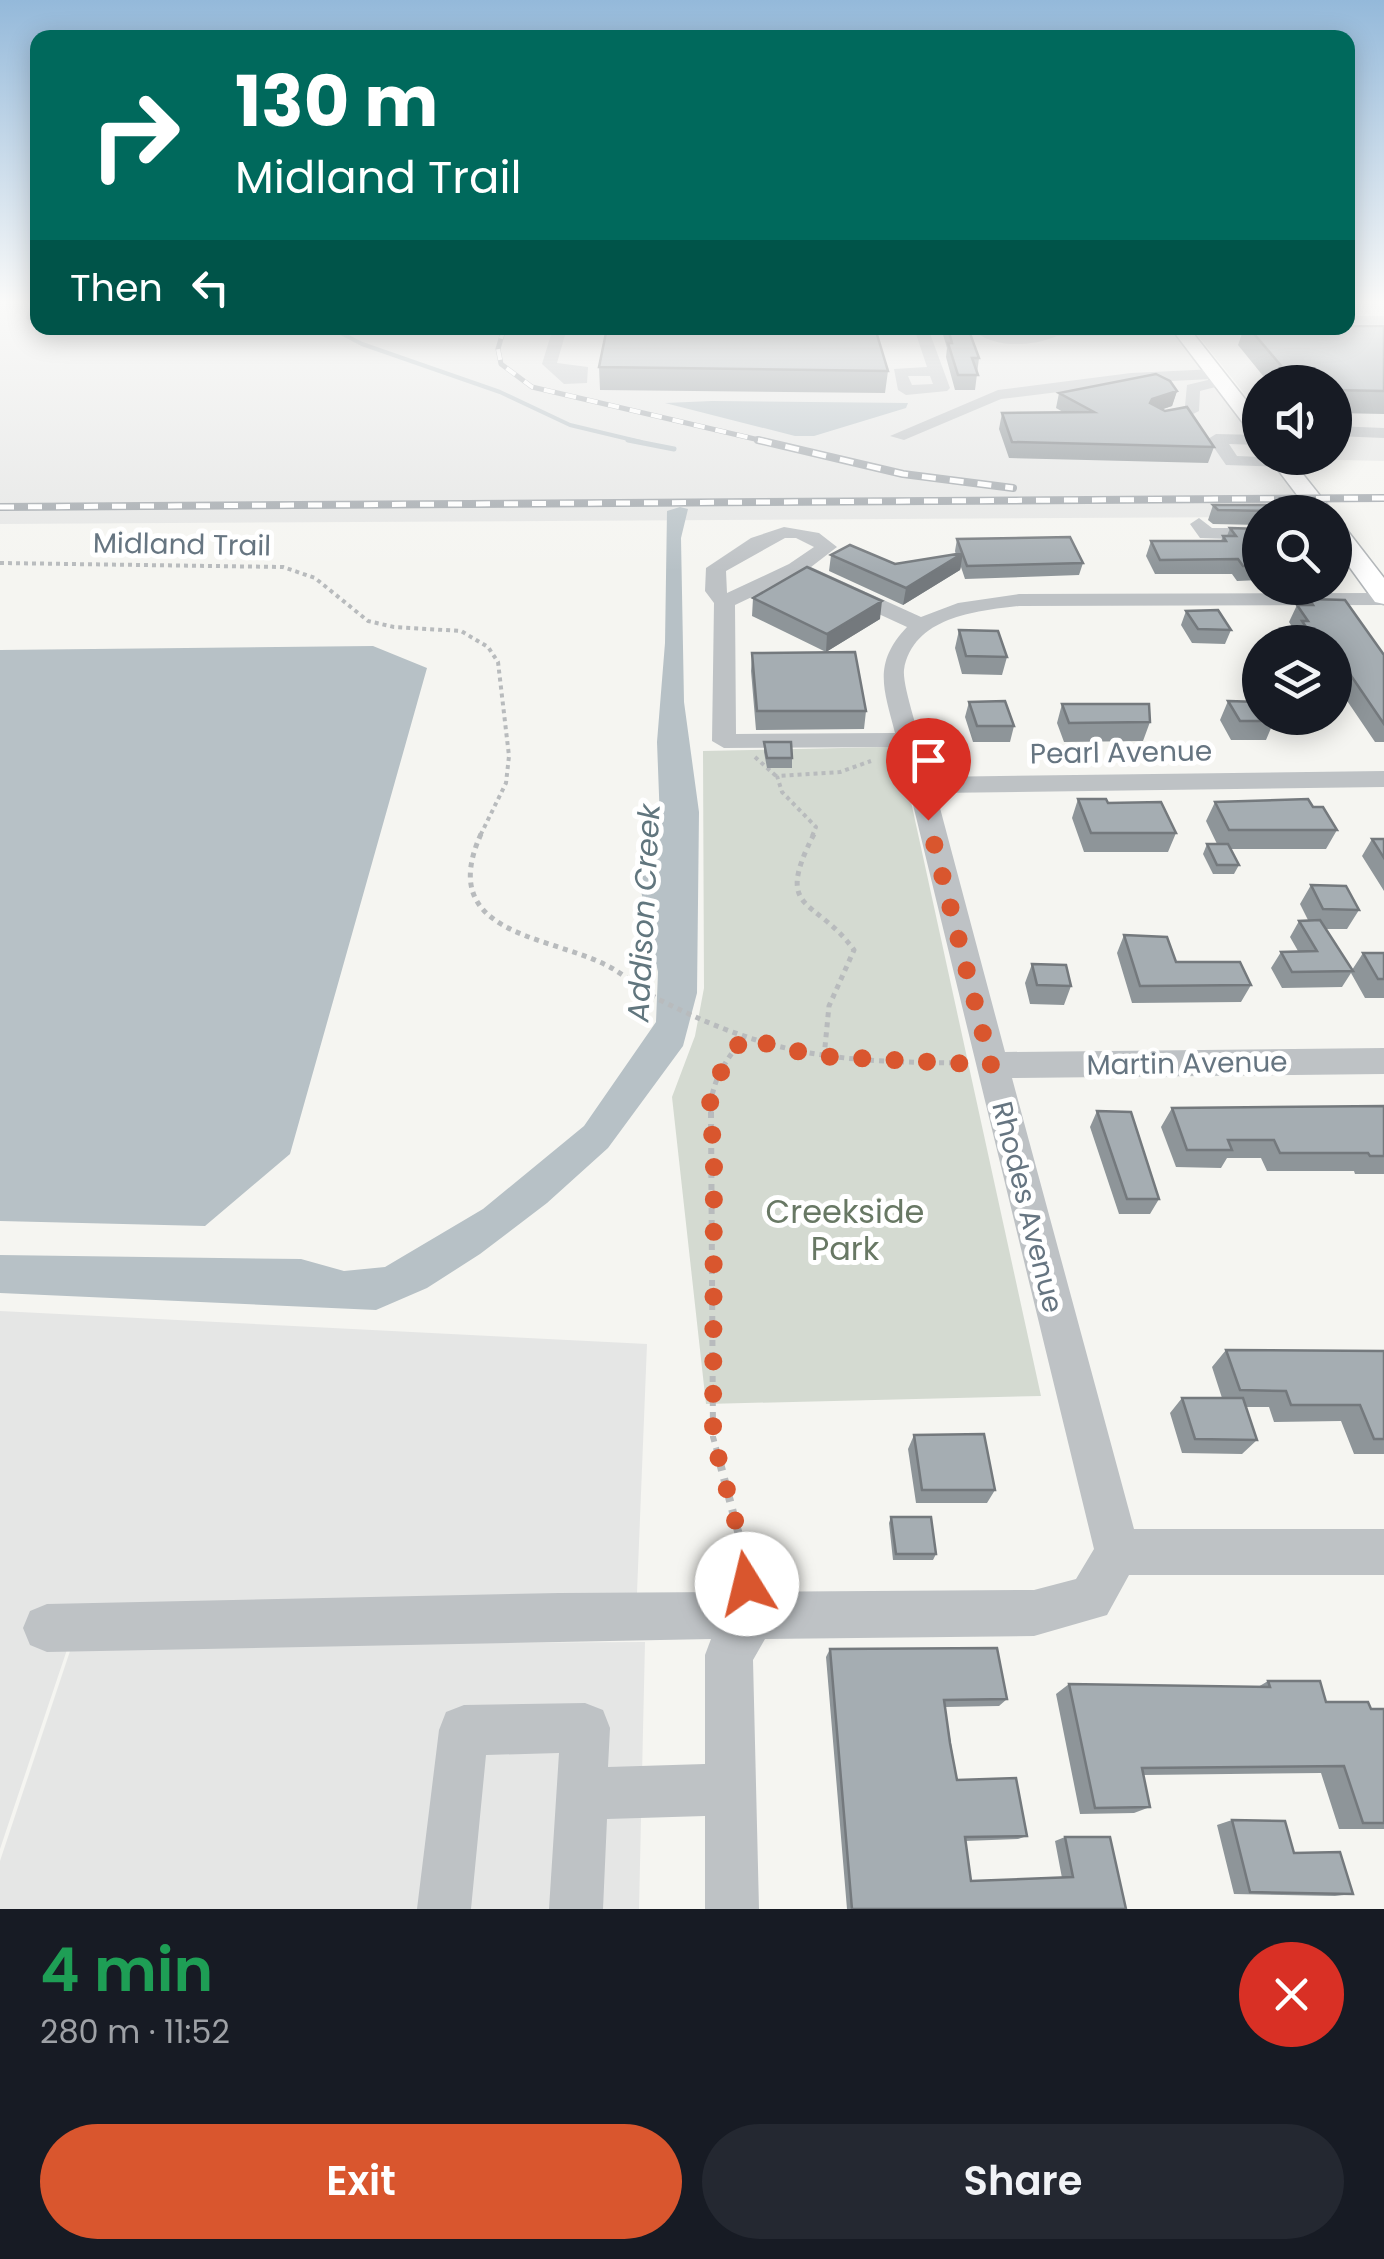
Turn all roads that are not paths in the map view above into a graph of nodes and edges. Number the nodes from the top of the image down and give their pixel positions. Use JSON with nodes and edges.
{"nodes":[{"id":1,"x":1013,"y":393,"type":"edge"},
{"id":2,"x":1192,"y":393,"type":"edge"},
{"id":3,"x":1157,"y":418,"type":"edge"},
{"id":4,"x":1352,"y":432,"type":"edge"},
{"id":5,"x":1384,"y":434,"type":"edge"},
{"id":6,"x":898,"y":436,"type":"dead end"},
{"id":7,"x":1242,"y":440,"type":"edge"},
{"id":8,"x":1242,"y":461,"type":"edge"},
{"id":9,"x":1293,"y":475,"type":"edge"},
{"id":10,"x":1309,"y":495,"type":"edge"},
{"id":11,"x":1199,"y":524,"type":"dead end"},
{"id":12,"x":1242,"y":534,"type":"edge"},
{"id":13,"x":1352,"y":555,"type":"edge"},
{"id":14,"x":796,"y":568,"type":"junction"},
{"id":15,"x":1384,"y":598,"type":"edge"},
{"id":16,"x":724,"y":602,"type":"junction"},
{"id":17,"x":920,"y":625,"type":"junction"},
{"id":18,"x":899,"y":740,"type":"junction"},
{"id":19,"x":1384,"y":779,"type":"edge"},
{"id":20,"x":919,"y":785,"type":"junction"},
{"id":21,"x":1384,"y":1061,"type":"edge"},
{"id":22,"x":991,"y":1065,"type":"junction"},
{"id":23,"x":1117,"y":1552,"type":"junction"},
{"id":24,"x":1384,"y":1552,"type":"edge"},
{"id":25,"x":742,"y":1619,"type":"junction"},
{"id":26,"x":47,"y":1628,"type":"dead end"},
{"id":27,"x":729,"y":1789,"type":"junction"},
{"id":28,"x":582,"y":1794,"type":"junction"},
{"id":29,"x":444,"y":1909,"type":"edge"},
{"id":30,"x":576,"y":1909,"type":"edge"},
{"id":31,"x":732,"y":1909,"type":"edge"}],
"edges":[{"from":1,"to":6,"type":"street"},
{"from":2,"to":3,"type":"street"},
{"from":4,"to":5,"type":"street"},
{"from":7,"to":8,"type":"street"},
{"from":9,"to":10,"type":"main road"},
{"from":11,"to":12,"type":"street"},
{"from":13,"to":15,"type":"main road"},
{"from":14,"to":16,"type":"street"},
{"from":14,"to":16,"type":"street"},
{"from":14,"to":17,"type":"street"},
{"from":15,"to":17,"type":"street"},
{"from":16,"to":18,"type":"street"},
{"from":17,"to":18,"type":"street","name":"Rhodes Avenue"},
{"from":18,"to":20,"type":"street","name":"Rhodes Avenue"},
{"from":19,"to":20,"type":"street","name":"Pearl Avenue"},
{"from":20,"to":22,"type":"street","name":"Rhodes Avenue"},
{"from":21,"to":22,"type":"street","name":"Martin Avenue"},
{"from":22,"to":23,"type":"street","name":"Rhodes Avenue"},
{"from":23,"to":24,"type":"street"},
{"from":23,"to":25,"type":"street"},
{"from":25,"to":26,"type":"street"},
{"from":25,"to":27,"type":"street"},
{"from":27,"to":28,"type":"street"},
{"from":27,"to":31,"type":"street"},
{"from":28,"to":29,"type":"street"},
{"from":28,"to":30,"type":"street"}]}
